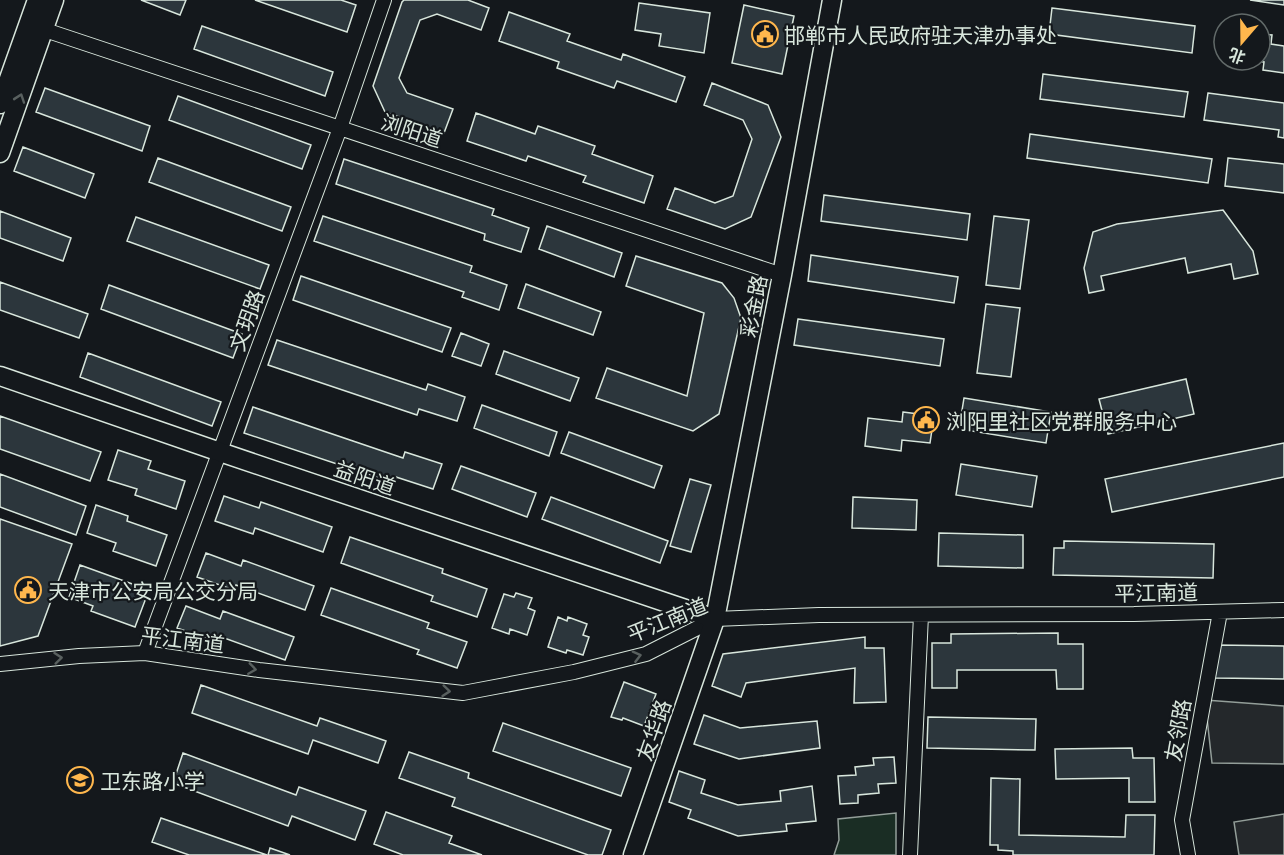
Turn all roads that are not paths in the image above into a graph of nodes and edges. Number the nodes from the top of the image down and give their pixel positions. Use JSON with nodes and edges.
{"nodes":[{"id":1,"x":37,"y":0,"type":"edge"},
{"id":2,"x":54,"y":0,"type":"edge"},
{"id":3,"x":384,"y":0,"type":"edge"},
{"id":4,"x":832,"y":0,"type":"edge"},
{"id":5,"x":36,"y":27,"type":"junction"},
{"id":6,"x":0,"y":104,"type":"edge"},
{"id":7,"x":340,"y":128,"type":"junction"},
{"id":8,"x":0,"y":153,"type":"edge"},
{"id":9,"x":782,"y":275,"type":"junction"},
{"id":10,"x":0,"y":376,"type":"edge"},
{"id":11,"x":220,"y":452,"type":"junction"},
{"id":12,"x":1284,"y":610,"type":"edge"},
{"id":13,"x":1220,"y":612,"type":"junction"},
{"id":14,"x":921,"y":615,"type":"junction"},
{"id":15,"x":715,"y":619,"type":"junction"},
{"id":16,"x":146,"y":653,"type":"junction"},
{"id":17,"x":0,"y":664,"type":"edge"},
{"id":18,"x":633,"y":855,"type":"edge"},
{"id":19,"x":910,"y":855,"type":"edge"},
{"id":20,"x":1188,"y":855,"type":"edge"}],
"edges":[{"from":1,"to":5,"type":"street"},
{"from":2,"to":5,"type":"street"},
{"from":3,"to":7,"type":"street","name":"文玥路"},
{"from":4,"to":9,"type":"street","name":"彩金路"},
{"from":5,"to":6,"type":"street"},
{"from":5,"to":7,"type":"street","name":"浏阳道"},
{"from":8,"to":5,"type":"street","one_way":true},
{"from":7,"to":9,"type":"street","name":"浏阳道"},
{"from":7,"to":11,"type":"street","name":"文玥路"},
{"from":9,"to":15,"type":"street","name":"彩金路"},
{"from":10,"to":11,"type":"street","name":"益阳道"},
{"from":11,"to":15,"type":"street","name":"益阳道"},
{"from":11,"to":16,"type":"street","name":"文玥路"},
{"from":12,"to":13,"type":"street","name":"平江南道"},
{"from":13,"to":14,"type":"street","name":"平江南道"},
{"from":13,"to":20,"type":"street","name":"友邻路"},
{"from":14,"to":15,"type":"street","name":"平江南道"},
{"from":14,"to":19,"type":"street"},
{"from":16,"to":15,"type":"street","name":"平江南道","one_way":true},
{"from":15,"to":18,"type":"street","name":"友华路"},
{"from":17,"to":16,"type":"street","name":"平江南道","one_way":true}]}
